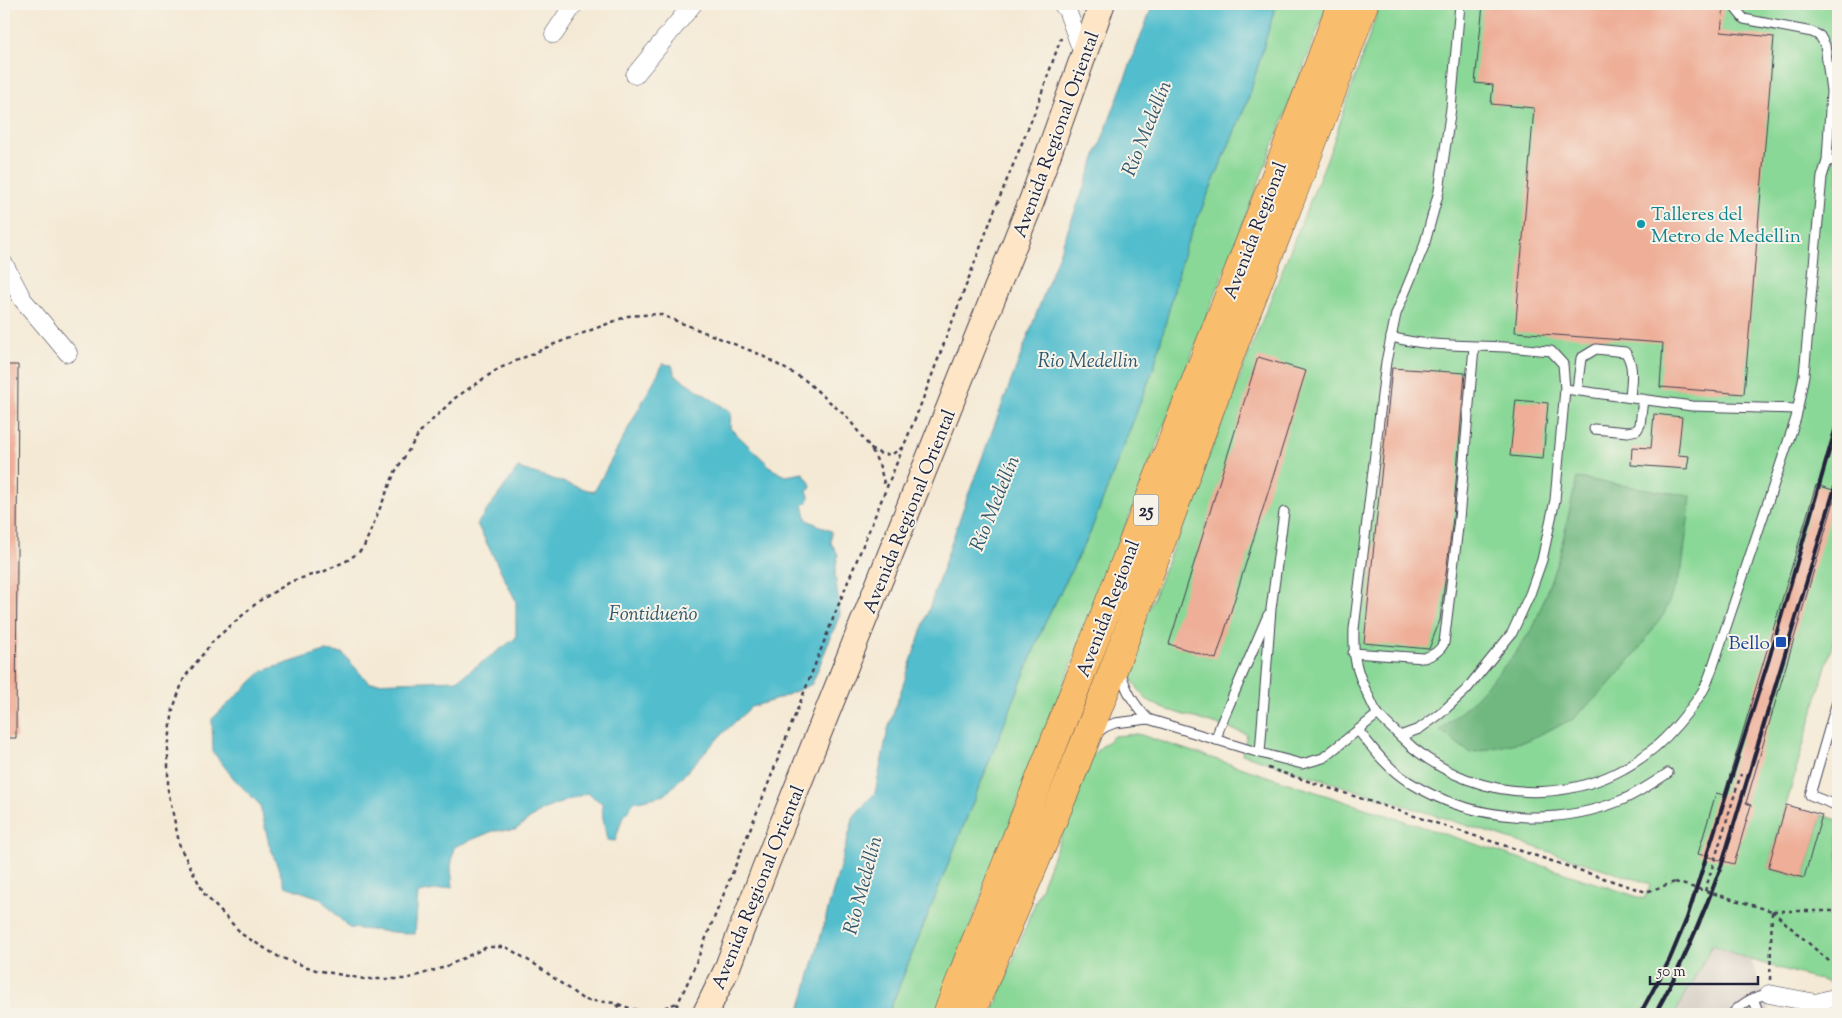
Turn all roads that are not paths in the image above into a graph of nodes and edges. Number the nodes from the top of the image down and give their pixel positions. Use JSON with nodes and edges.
{"nodes":[{"id":1,"x":574,"y":4,"type":"edge"},
{"id":2,"x":693,"y":4,"type":"edge"},
{"id":3,"x":1102,"y":4,"type":"edge"},
{"id":4,"x":1341,"y":4,"type":"edge"},
{"id":5,"x":1364,"y":4,"type":"edge"},
{"id":6,"x":1460,"y":4,"type":"edge"},
{"id":7,"x":1735,"y":4,"type":"edge"},
{"id":8,"x":1066,"y":9,"type":"edge"},
{"id":9,"x":554,"y":34,"type":"dead end"},
{"id":10,"x":1084,"y":57,"type":"junction"},
{"id":11,"x":635,"y":74,"type":"dead end"},
{"id":12,"x":1838,"y":160,"type":"edge"},
{"id":13,"x":1827,"y":161,"type":"junction"},
{"id":14,"x":4,"y":264,"type":"edge"},
{"id":15,"x":1391,"y":337,"type":"junction"},
{"id":16,"x":1474,"y":346,"type":"junction"},
{"id":17,"x":68,"y":353,"type":"dead end"},
{"id":18,"x":1565,"y":389,"type":"junction"},
{"id":19,"x":1577,"y":390,"type":"junction"},
{"id":20,"x":1630,"y":397,"type":"junction"},
{"id":21,"x":1643,"y":399,"type":"junction"},
{"id":22,"x":1798,"y":409,"type":"junction"},
{"id":23,"x":1594,"y":429,"type":"dead end"},
{"id":24,"x":1284,"y":512,"type":"dead end"},
{"id":25,"x":1271,"y":609,"type":"junction"},
{"id":26,"x":1353,"y":653,"type":"junction"},
{"id":27,"x":1118,"y":657,"type":"junction"},
{"id":28,"x":1838,"y":698,"type":"edge"},
{"id":29,"x":1378,"y":714,"type":"junction"},
{"id":30,"x":1148,"y":719,"type":"junction"},
{"id":31,"x":1358,"y":730,"type":"junction"},
{"id":32,"x":1400,"y":736,"type":"junction"},
{"id":33,"x":1216,"y":740,"type":"junction"},
{"id":34,"x":1083,"y":744,"type":"junction"},
{"id":35,"x":1260,"y":753,"type":"junction"},
{"id":36,"x":1668,"y":773,"type":"dead end"},
{"id":37,"x":1838,"y":806,"type":"edge"},
{"id":38,"x":1761,"y":996,"type":"junction"},
{"id":39,"x":1838,"y":997,"type":"edge"},
{"id":40,"x":1820,"y":1008,"type":"edge"},
{"id":41,"x":705,"y":1014,"type":"edge"},
{"id":42,"x":947,"y":1014,"type":"edge"},
{"id":43,"x":971,"y":1014,"type":"edge"},
{"id":44,"x":1732,"y":1014,"type":"edge"},
{"id":45,"x":1759,"y":1014,"type":"edge"}],
"edges":[{"from":1,"to":9,"type":"street"},
{"from":2,"to":11,"type":"street"},
{"from":3,"to":10,"type":"main road","name":"Avenida Regional Oriental"},
{"from":4,"to":42,"type":"highway","name":"Avenida Regional","number":"25"},
{"from":5,"to":27,"type":"highway","name":"Avenida Regional","number":"25"},
{"from":6,"to":15,"type":"lane"},
{"from":7,"to":13,"type":"lane"},
{"from":8,"to":10,"type":"street"},
{"from":10,"to":41,"type":"main road","name":"Avenida Regional Oriental"},
{"from":12,"to":13,"type":"lane"},
{"from":13,"to":22,"type":"lane"},
{"from":14,"to":17,"type":"street"},
{"from":15,"to":16,"type":"lane"},
{"from":15,"to":26,"type":"lane"},
{"from":16,"to":18,"type":"lane"},
{"from":16,"to":26,"type":"lane"},
{"from":18,"to":19,"type":"lane"},
{"from":18,"to":32,"type":"lane"},
{"from":19,"to":20,"type":"lane"},
{"from":19,"to":20,"type":"lane"},
{"from":20,"to":21,"type":"lane"},
{"from":21,"to":22,"type":"lane"},
{"from":21,"to":23,"type":"lane"},
{"from":22,"to":32,"type":"lane"},
{"from":24,"to":25,"type":"lane"},
{"from":25,"to":33,"type":"lane"},
{"from":25,"to":35,"type":"lane"},
{"from":26,"to":29,"type":"lane"},
{"from":27,"to":30,"type":"lane"},
{"from":27,"to":34,"type":"highway","name":"Avenida Regional","number":"25"},
{"from":28,"to":37,"type":"lane"},
{"from":29,"to":31,"type":"lane"},
{"from":29,"to":32,"type":"lane"},
{"from":30,"to":33,"type":"lane"},
{"from":30,"to":34,"type":"lane"},
{"from":31,"to":35,"type":"lane"},
{"from":31,"to":36,"type":"lane"},
{"from":33,"to":35,"type":"lane"},
{"from":34,"to":43,"type":"highway","name":"Avenida Regional","number":"25"},
{"from":38,"to":40,"type":"street"},
{"from":38,"to":44,"type":"lane"},
{"from":38,"to":45,"type":"lane"},
{"from":39,"to":40,"type":"street"}]}
